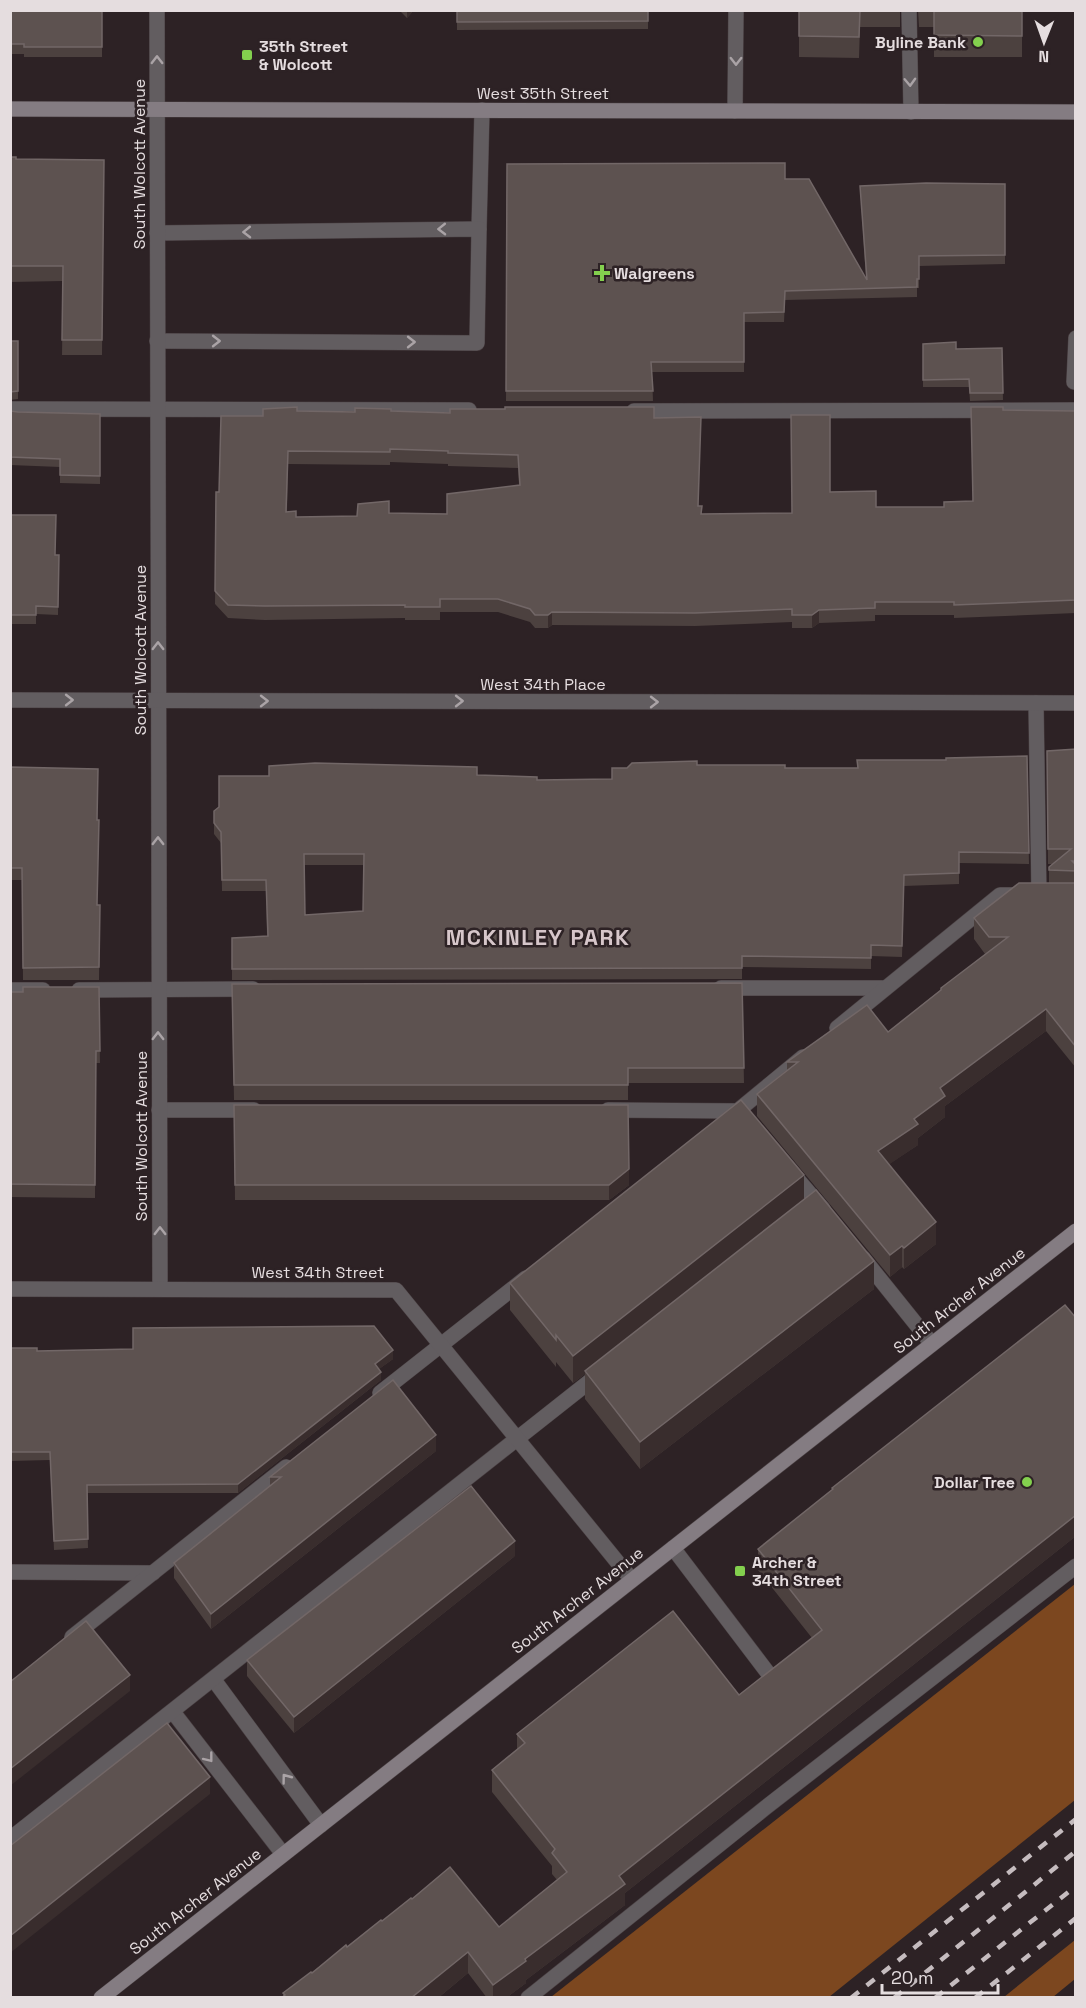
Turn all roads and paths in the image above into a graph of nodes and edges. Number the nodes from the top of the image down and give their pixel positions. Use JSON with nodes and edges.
{"nodes":[{"id":1,"x":156,"y":10,"type":"edge"},
{"id":2,"x":736,"y":10,"type":"edge"},
{"id":3,"x":909,"y":10,"type":"edge"},
{"id":4,"x":10,"y":109,"type":"edge"},
{"id":5,"x":157,"y":110,"type":"junction"},
{"id":6,"x":482,"y":111,"type":"junction"},
{"id":7,"x":735,"y":111,"type":"junction"},
{"id":8,"x":911,"y":112,"type":"junction"},
{"id":9,"x":1076,"y":112,"type":"edge"},
{"id":10,"x":479,"y":229,"type":"junction"},
{"id":11,"x":157,"y":233,"type":"junction"},
{"id":12,"x":1076,"y":338,"type":"edge"},
{"id":13,"x":157,"y":341,"type":"junction"},
{"id":14,"x":1074,"y":382,"type":"edge"},
{"id":15,"x":10,"y":409,"type":"edge"},
{"id":16,"x":157,"y":409,"type":"junction"},
{"id":17,"x":489,"y":410,"type":"edge"},
{"id":18,"x":1076,"y":410,"type":"edge"},
{"id":19,"x":621,"y":411,"type":"edge"},
{"id":20,"x":10,"y":700,"type":"edge"},
{"id":21,"x":158,"y":701,"type":"junction"},
{"id":22,"x":1036,"y":703,"type":"junction"},
{"id":23,"x":1076,"y":703,"type":"edge"},
{"id":24,"x":1039,"y":895,"type":"junction"},
{"id":25,"x":1057,"y":895,"type":"edge"},
{"id":26,"x":708,"y":988,"type":"edge"},
{"id":27,"x":885,"y":988,"type":"junction"},
{"id":28,"x":271,"y":989,"type":"edge"},
{"id":29,"x":10,"y":990,"type":"edge"},
{"id":30,"x":158,"y":990,"type":"junction"},
{"id":31,"x":159,"y":1110,"type":"junction"},
{"id":32,"x":272,"y":1110,"type":"edge"},
{"id":33,"x":595,"y":1110,"type":"edge"},
{"id":34,"x":742,"y":1114,"type":"junction"},
{"id":35,"x":720,"y":1125,"type":"edge"},
{"id":36,"x":782,"y":1161,"type":"edge"},
{"id":37,"x":832,"y":1221,"type":"edge"},
{"id":38,"x":1076,"y":1232,"type":"edge"},
{"id":39,"x":853,"y":1246,"type":"edge"},
{"id":40,"x":534,"y":1272,"type":"edge"},
{"id":41,"x":10,"y":1289,"type":"edge"},
{"id":42,"x":160,"y":1289,"type":"junction"},
{"id":43,"x":932,"y":1344,"type":"junction"},
{"id":44,"x":441,"y":1345,"type":"junction"},
{"id":45,"x":608,"y":1367,"type":"edge"},
{"id":46,"x":372,"y":1400,"type":"edge"},
{"id":47,"x":517,"y":1438,"type":"junction"},
{"id":48,"x":299,"y":1457,"type":"edge"},
{"id":49,"x":673,"y":1548,"type":"junction"},
{"id":50,"x":1076,"y":1566,"type":"edge"},
{"id":51,"x":10,"y":1572,"type":"edge"},
{"id":52,"x":153,"y":1573,"type":"junction"},
{"id":53,"x":632,"y":1580,"type":"junction"},
{"id":54,"x":64,"y":1643,"type":"edge"},
{"id":55,"x":771,"y":1677,"type":"edge"},
{"id":56,"x":214,"y":1680,"type":"junction"},
{"id":57,"x":173,"y":1712,"type":"junction"},
{"id":58,"x":321,"y":1825,"type":"junction"},
{"id":59,"x":10,"y":1839,"type":"edge"},
{"id":60,"x":283,"y":1854,"type":"junction"},
{"id":61,"x":101,"y":1998,"type":"edge"},
{"id":62,"x":528,"y":1998,"type":"edge"}],
"edges":[{"from":5,"to":1,"type":"street","name":"South Wolcott Avenue","one_way":true},
{"from":2,"to":7,"type":"street","one_way":true},
{"from":3,"to":8,"type":"street","one_way":true},
{"from":4,"to":5,"type":"main road","name":"West 35th Street"},
{"from":5,"to":6,"type":"main road","name":"West 35th Street"},
{"from":5,"to":11,"type":"street","name":"South Wolcott Avenue"},
{"from":6,"to":7,"type":"main road","name":"West 35th Street"},
{"from":6,"to":10,"type":"street"},
{"from":7,"to":8,"type":"main road","name":"West 35th Street"},
{"from":8,"to":9,"type":"main road","name":"West 35th Street"},
{"from":10,"to":11,"type":"street","one_way":true},
{"from":13,"to":10,"type":"street","one_way":true},
{"from":11,"to":13,"type":"street","name":"South Wolcott Avenue"},
{"from":12,"to":14,"type":"street"},
{"from":13,"to":16,"type":"street","name":"South Wolcott Avenue"},
{"from":15,"to":16,"type":"street"},
{"from":16,"to":17,"type":"street"},
{"from":21,"to":16,"type":"street","name":"South Wolcott Avenue","one_way":true},
{"from":18,"to":19,"type":"street"},
{"from":20,"to":21,"type":"street","name":"West 34th Place","one_way":true},
{"from":21,"to":22,"type":"street","name":"West 34th Place","one_way":true},
{"from":30,"to":21,"type":"street","name":"South Wolcott Avenue","one_way":true},
{"from":22,"to":23,"type":"street","name":"West 34th Place"},
{"from":22,"to":24,"type":"street"},
{"from":24,"to":25,"type":"street"},
{"from":24,"to":27,"type":"street"},
{"from":26,"to":27,"type":"street"},
{"from":27,"to":34,"type":"street"},
{"from":28,"to":30,"type":"street"},
{"from":29,"to":30,"type":"street"},
{"from":31,"to":30,"type":"street","name":"South Wolcott Avenue","one_way":true},
{"from":31,"to":32,"type":"street"},
{"from":42,"to":31,"type":"street","name":"South Wolcott Avenue","one_way":true},
{"from":33,"to":34,"type":"street"},
{"from":34,"to":35,"type":"street"},
{"from":36,"to":37,"type":"street"},
{"from":38,"to":43,"type":"main road","name":"South Archer Avenue"},
{"from":39,"to":43,"type":"street"},
{"from":40,"to":44,"type":"street"},
{"from":41,"to":42,"type":"street","name":"West 34th Street"},
{"from":42,"to":44,"type":"street","name":"West 34th Street"},
{"from":43,"to":49,"type":"main road","name":"South Archer Avenue"},
{"from":44,"to":46,"type":"street"},
{"from":44,"to":47,"type":"street","name":"West 34th Street"},
{"from":45,"to":47,"type":"street"},
{"from":47,"to":53,"type":"street","name":"West 34th Street"},
{"from":47,"to":56,"type":"street"},
{"from":48,"to":52,"type":"street"},
{"from":49,"to":53,"type":"main road","name":"South Archer Avenue"},
{"from":49,"to":55,"type":"street"},
{"from":50,"to":62,"type":"street"},
{"from":51,"to":52,"type":"street"},
{"from":52,"to":54,"type":"street"},
{"from":53,"to":58,"type":"main road","name":"South Archer Avenue"},
{"from":56,"to":57,"type":"street"},
{"from":58,"to":56,"type":"street","one_way":true},
{"from":57,"to":59,"type":"street"},
{"from":57,"to":60,"type":"street","one_way":true},
{"from":58,"to":60,"type":"main road","name":"South Archer Avenue"},
{"from":60,"to":61,"type":"main road","name":"South Archer Avenue"}]}
